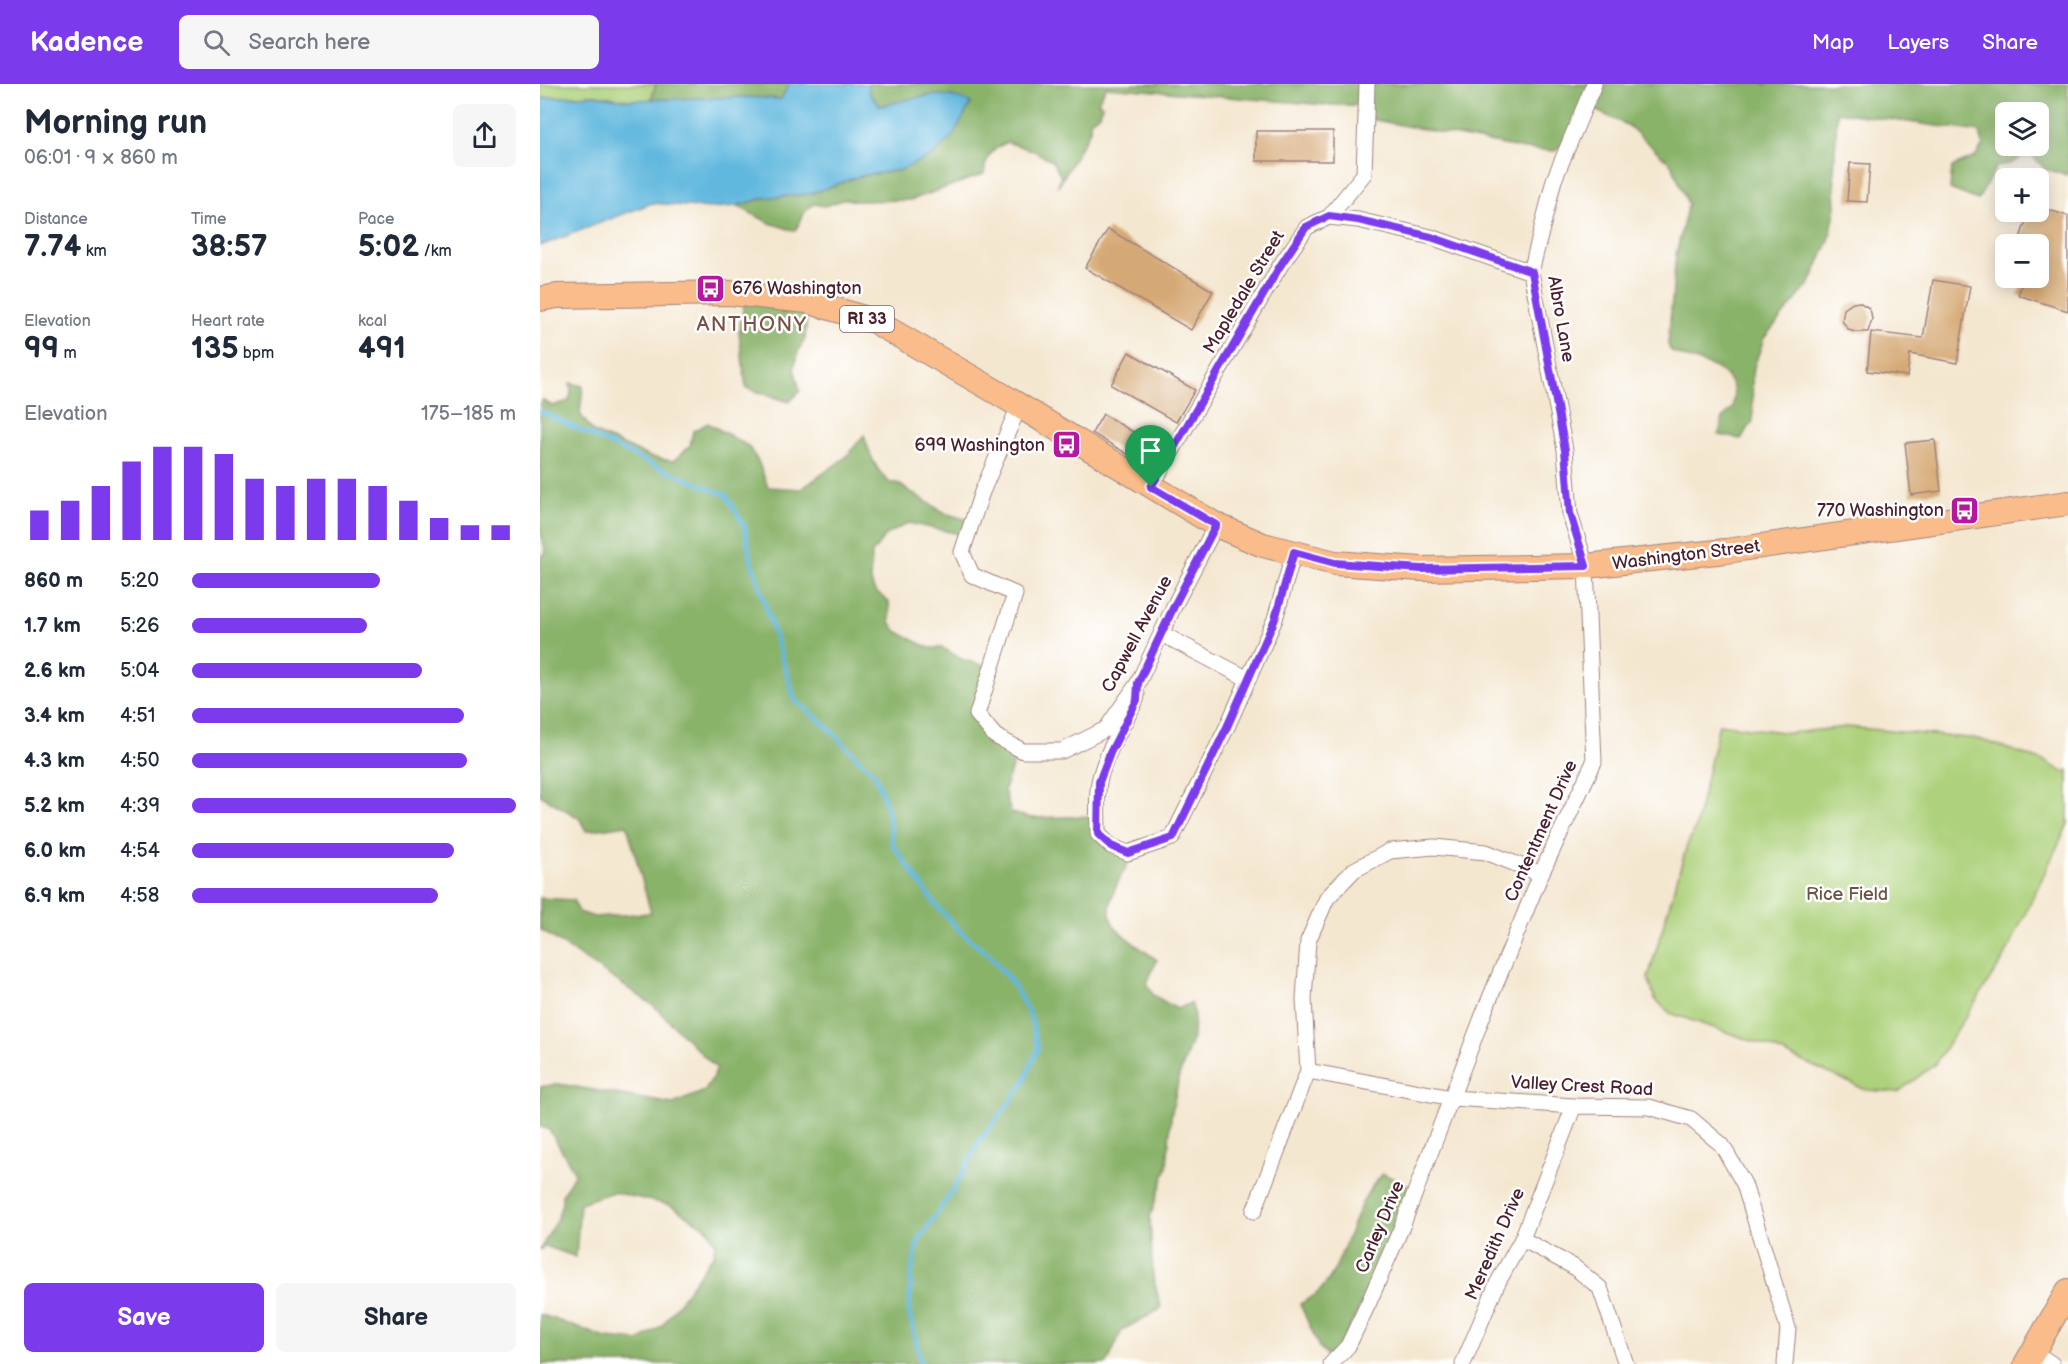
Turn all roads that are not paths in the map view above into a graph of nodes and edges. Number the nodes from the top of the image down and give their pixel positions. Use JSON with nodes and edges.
{"nodes":[{"id":1,"x":1367,"y":84,"type":"edge"},
{"id":2,"x":1594,"y":84,"type":"edge"},
{"id":3,"x":1329,"y":216,"type":"junction"},
{"id":4,"x":1532,"y":272,"type":"junction"},
{"id":5,"x":540,"y":299,"type":"edge"},
{"id":6,"x":1019,"y":406,"type":"junction"},
{"id":7,"x":1151,"y":487,"type":"junction"},
{"id":8,"x":2068,"y":503,"type":"edge"},
{"id":9,"x":1216,"y":525,"type":"junction"},
{"id":10,"x":1294,"y":552,"type":"junction"},
{"id":11,"x":1586,"y":566,"type":"junction"},
{"id":12,"x":1162,"y":634,"type":"junction"},
{"id":13,"x":1248,"y":679,"type":"junction"},
{"id":14,"x":1138,"y":683,"type":"junction"},
{"id":15,"x":1542,"y":874,"type":"junction"},
{"id":16,"x":1308,"y":1071,"type":"junction"},
{"id":17,"x":1452,"y":1098,"type":"junction"},
{"id":18,"x":1574,"y":1106,"type":"junction"},
{"id":19,"x":1254,"y":1210,"type":"dead end"},
{"id":20,"x":1522,"y":1239,"type":"junction"},
{"id":21,"x":2068,"y":1291,"type":"edge"},
{"id":22,"x":2037,"y":1360,"type":"edge"},
{"id":23,"x":1331,"y":1364,"type":"edge"},
{"id":24,"x":1463,"y":1364,"type":"edge"},
{"id":25,"x":1626,"y":1364,"type":"edge"},
{"id":26,"x":1785,"y":1364,"type":"edge"}],
"edges":[{"from":1,"to":3,"type":"street"},
{"from":2,"to":4,"type":"street","name":"Albro Lane"},
{"from":3,"to":4,"type":"street"},
{"from":3,"to":7,"type":"street","name":"Mapledale Street"},
{"from":4,"to":11,"type":"street","name":"Albro Lane"},
{"from":5,"to":6,"type":"main road","name":"Washington Street","number":"RI 33"},
{"from":6,"to":7,"type":"main road","name":"Washington Street","number":"RI 33"},
{"from":6,"to":14,"type":"street","name":"Capwell Avenue"},
{"from":7,"to":9,"type":"main road","name":"Washington Street","number":"RI 33"},
{"from":8,"to":11,"type":"main road","name":"Washington Street","number":"RI 33"},
{"from":9,"to":10,"type":"main road","name":"Washington Street","number":"RI 33"},
{"from":9,"to":12,"type":"street","name":"Capwell Avenue"},
{"from":10,"to":11,"type":"main road","name":"Washington Street","number":"RI 33"},
{"from":10,"to":13,"type":"street"},
{"from":11,"to":15,"type":"street","name":"Contentment Drive"},
{"from":12,"to":13,"type":"street"},
{"from":12,"to":14,"type":"street","name":"Capwell Avenue"},
{"from":13,"to":14,"type":"street"},
{"from":15,"to":16,"type":"street"},
{"from":15,"to":17,"type":"street","name":"Contentment Drive"},
{"from":16,"to":17,"type":"street","name":"Valley Crest Road"},
{"from":16,"to":19,"type":"street"},
{"from":17,"to":18,"type":"street","name":"Valley Crest Road"},
{"from":17,"to":23,"type":"street","name":"Carley Drive"},
{"from":18,"to":20,"type":"street","name":"Meredith Drive"},
{"from":18,"to":26,"type":"street","name":"Valley Crest Road"},
{"from":20,"to":24,"type":"street","name":"Meredith Drive"},
{"from":20,"to":25,"type":"street"},
{"from":21,"to":22,"type":"main road"}]}
